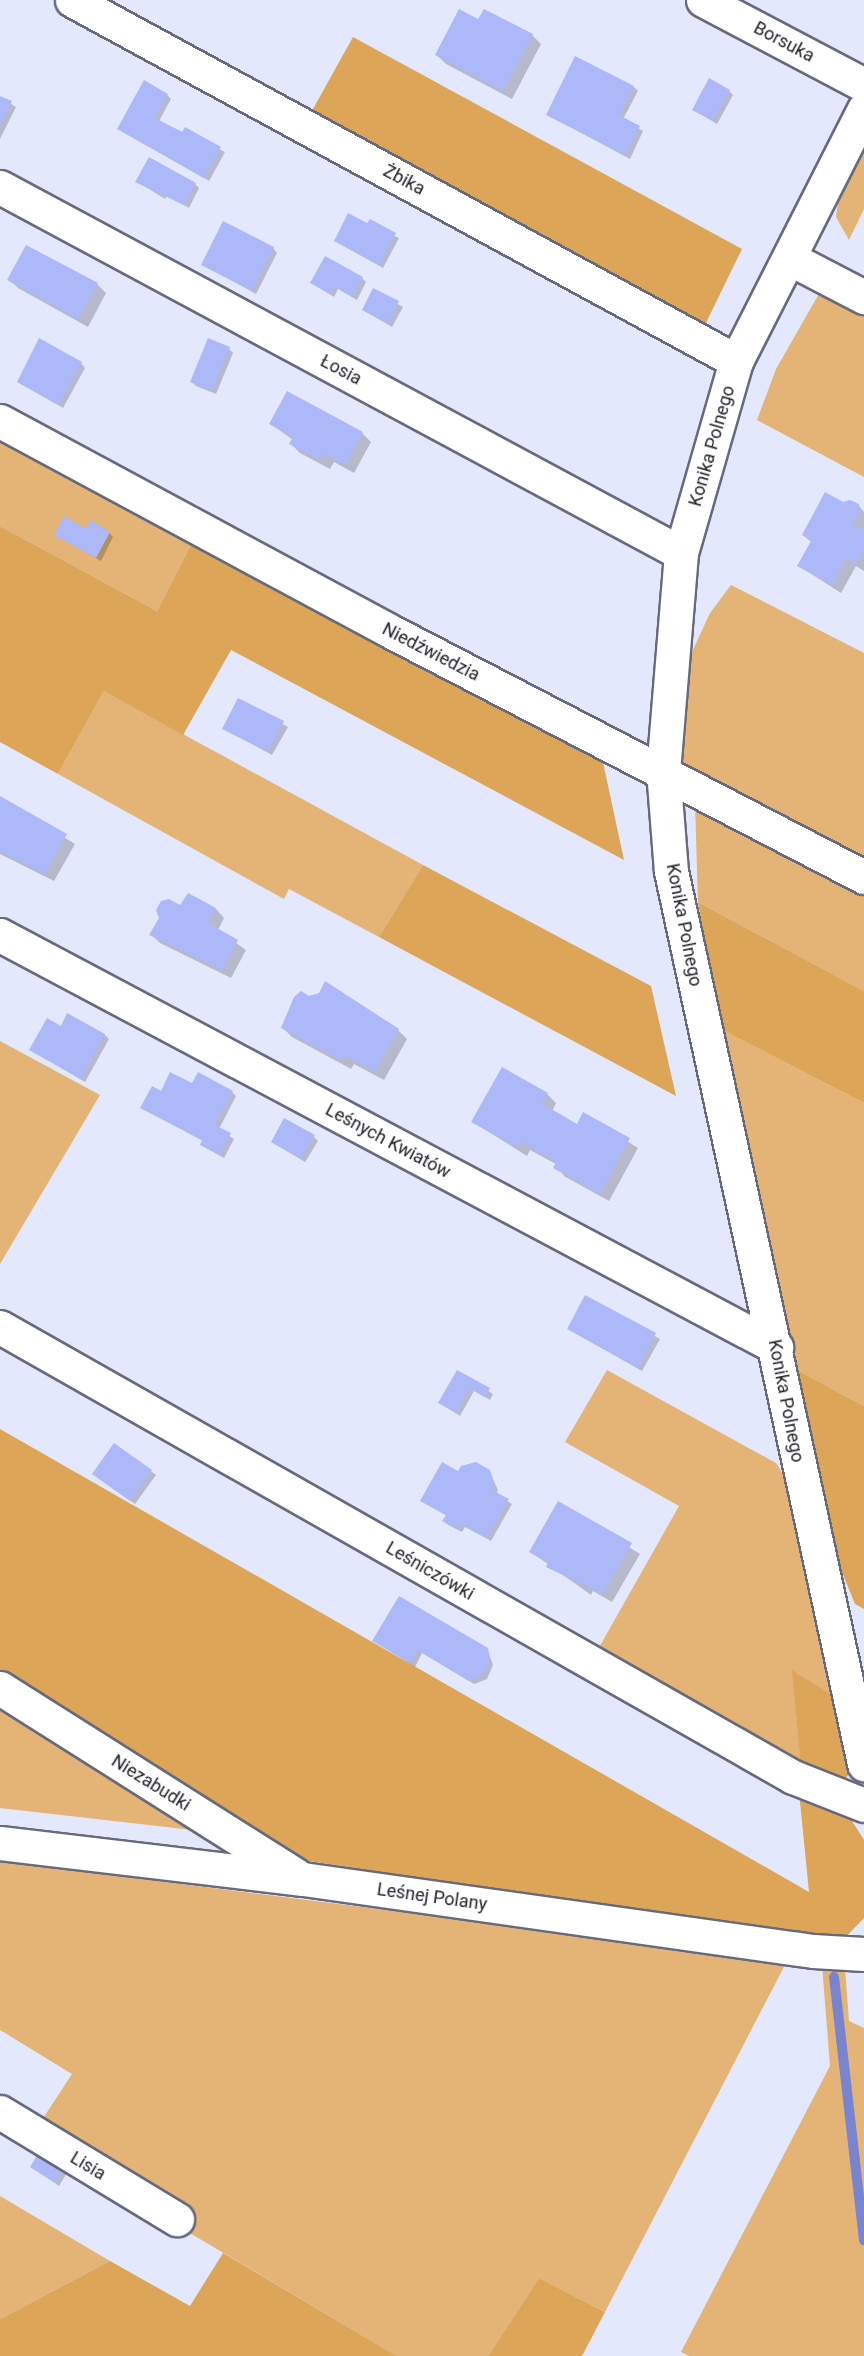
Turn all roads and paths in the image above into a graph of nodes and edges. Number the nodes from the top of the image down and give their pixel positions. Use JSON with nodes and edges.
{"nodes":[{"id":1,"x":72,"y":0,"type":"edge"},
{"id":2,"x":704,"y":0,"type":"edge"},
{"id":3,"x":864,"y":85,"type":"edge"},
{"id":4,"x":864,"y":109,"type":"edge"},
{"id":5,"x":0,"y":187,"type":"edge"},
{"id":6,"x":789,"y":258,"type":"junction"},
{"id":7,"x":864,"y":297,"type":"edge"},
{"id":8,"x":736,"y":361,"type":"junction"},
{"id":9,"x":0,"y":421,"type":"edge"},
{"id":10,"x":681,"y":553,"type":"junction"},
{"id":11,"x":663,"y":770,"type":"junction"},
{"id":12,"x":864,"y":877,"type":"edge"},
{"id":13,"x":0,"y":935,"type":"edge"},
{"id":14,"x":0,"y":1327,"type":"edge"},
{"id":15,"x":776,"y":1347,"type":"junction"},
{"id":16,"x":0,"y":1688,"type":"edge"},
{"id":17,"x":864,"y":1764,"type":"edge"},
{"id":18,"x":864,"y":1805,"type":"edge"},
{"id":19,"x":0,"y":1843,"type":"edge"},
{"id":20,"x":303,"y":1879,"type":"junction"},
{"id":21,"x":864,"y":1954,"type":"edge"},
{"id":22,"x":0,"y":2112,"type":"edge"},
{"id":23,"x":177,"y":2219,"type":"dead end"}],
"edges":[{"from":1,"to":8,"type":"street","name":"Żbika"},
{"from":2,"to":3,"type":"street","name":"Borsuka"},
{"from":4,"to":6,"type":"street","name":"Konika Polnego"},
{"from":5,"to":10,"type":"street","name":"Łosia"},
{"from":6,"to":7,"type":"street"},
{"from":6,"to":8,"type":"street","name":"Konika Polnego"},
{"from":8,"to":10,"type":"street","name":"Konika Polnego"},
{"from":9,"to":11,"type":"street","name":"Niedźwiedzia"},
{"from":10,"to":11,"type":"street","name":"Konika Polnego"},
{"from":11,"to":12,"type":"street","name":"Niedźwiedzia"},
{"from":11,"to":15,"type":"street","name":"Konika Polnego"},
{"from":13,"to":15,"type":"street","name":"Leśnych Kwiatów"},
{"from":14,"to":18,"type":"street","name":"Leśniczówki"},
{"from":15,"to":17,"type":"street","name":"Konika Polnego"},
{"from":16,"to":20,"type":"street","name":"Niezabudki"},
{"from":19,"to":20,"type":"street","name":"Leśnej Polany"},
{"from":20,"to":21,"type":"street","name":"Leśnej Polany"},
{"from":22,"to":23,"type":"street","name":"Lisia"}]}
